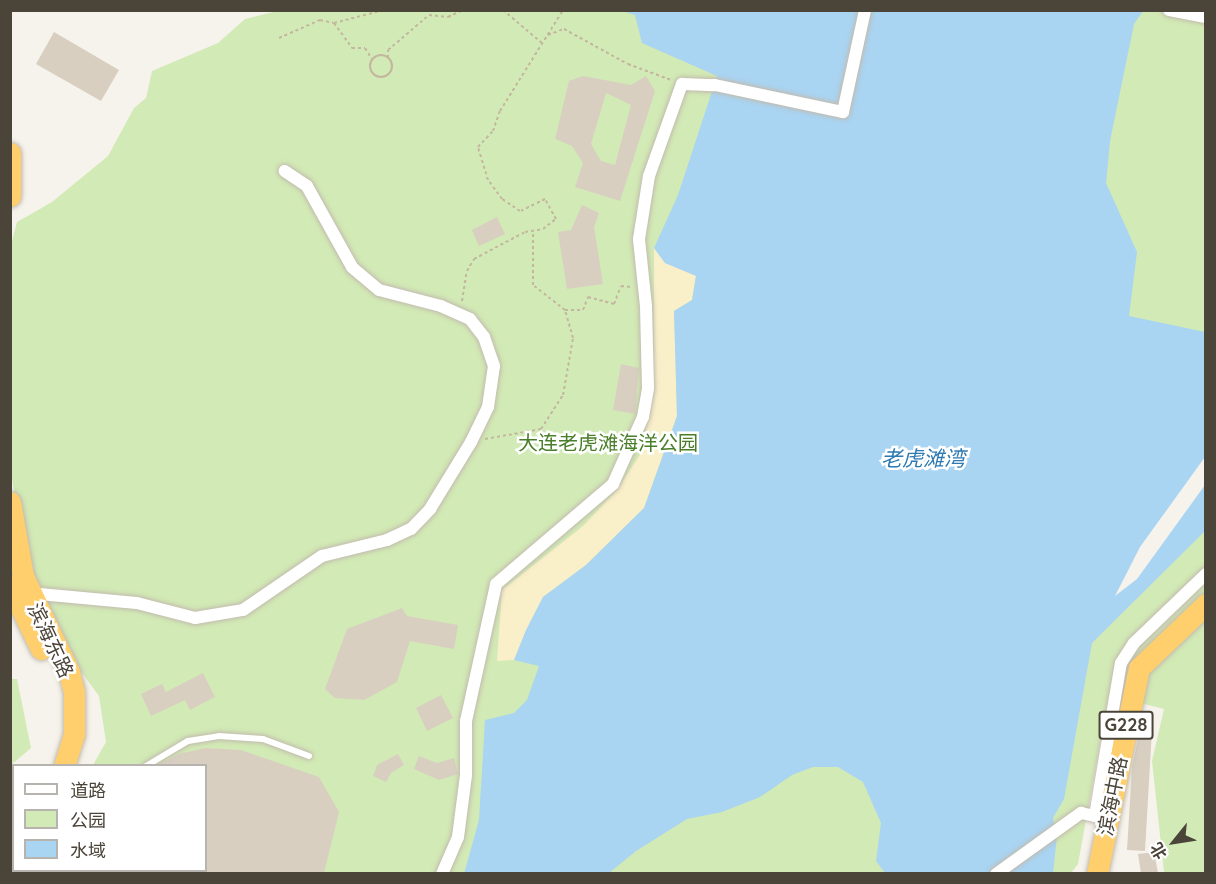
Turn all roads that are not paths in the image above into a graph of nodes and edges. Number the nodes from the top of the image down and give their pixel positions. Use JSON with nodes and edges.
{"nodes":[{"id":1,"x":865,"y":10,"type":"edge"},
{"id":2,"x":1169,"y":10,"type":"edge"},
{"id":3,"x":1206,"y":17,"type":"edge"},
{"id":4,"x":10,"y":153,"type":"edge"},
{"id":5,"x":285,"y":171,"type":"dead end"},
{"id":6,"x":10,"y":196,"type":"edge"},
{"id":7,"x":10,"y":502,"type":"edge"},
{"id":8,"x":1206,"y":574,"type":"edge"},
{"id":9,"x":18,"y":590,"type":"edge"},
{"id":10,"x":1206,"y":604,"type":"edge"},
{"id":11,"x":309,"y":756,"type":"dead end"},
{"id":12,"x":64,"y":764,"type":"edge"},
{"id":13,"x":149,"y":764,"type":"edge"},
{"id":14,"x":442,"y":873,"type":"edge"},
{"id":15,"x":996,"y":873,"type":"edge"},
{"id":16,"x":1097,"y":873,"type":"edge"}],
"edges":[{"from":1,"to":14,"type":"street"},
{"from":2,"to":3,"type":"street"},
{"from":4,"to":6,"type":"highway"},
{"from":5,"to":9,"type":"street"},
{"from":7,"to":9,"type":"highway","name":"滨海东路"},
{"from":8,"to":15,"type":"street"},
{"from":9,"to":12,"type":"highway","name":"滨海东路"},
{"from":10,"to":16,"type":"highway","name":"滨海中路","number":"G228"},
{"from":11,"to":13,"type":"lane"}]}
